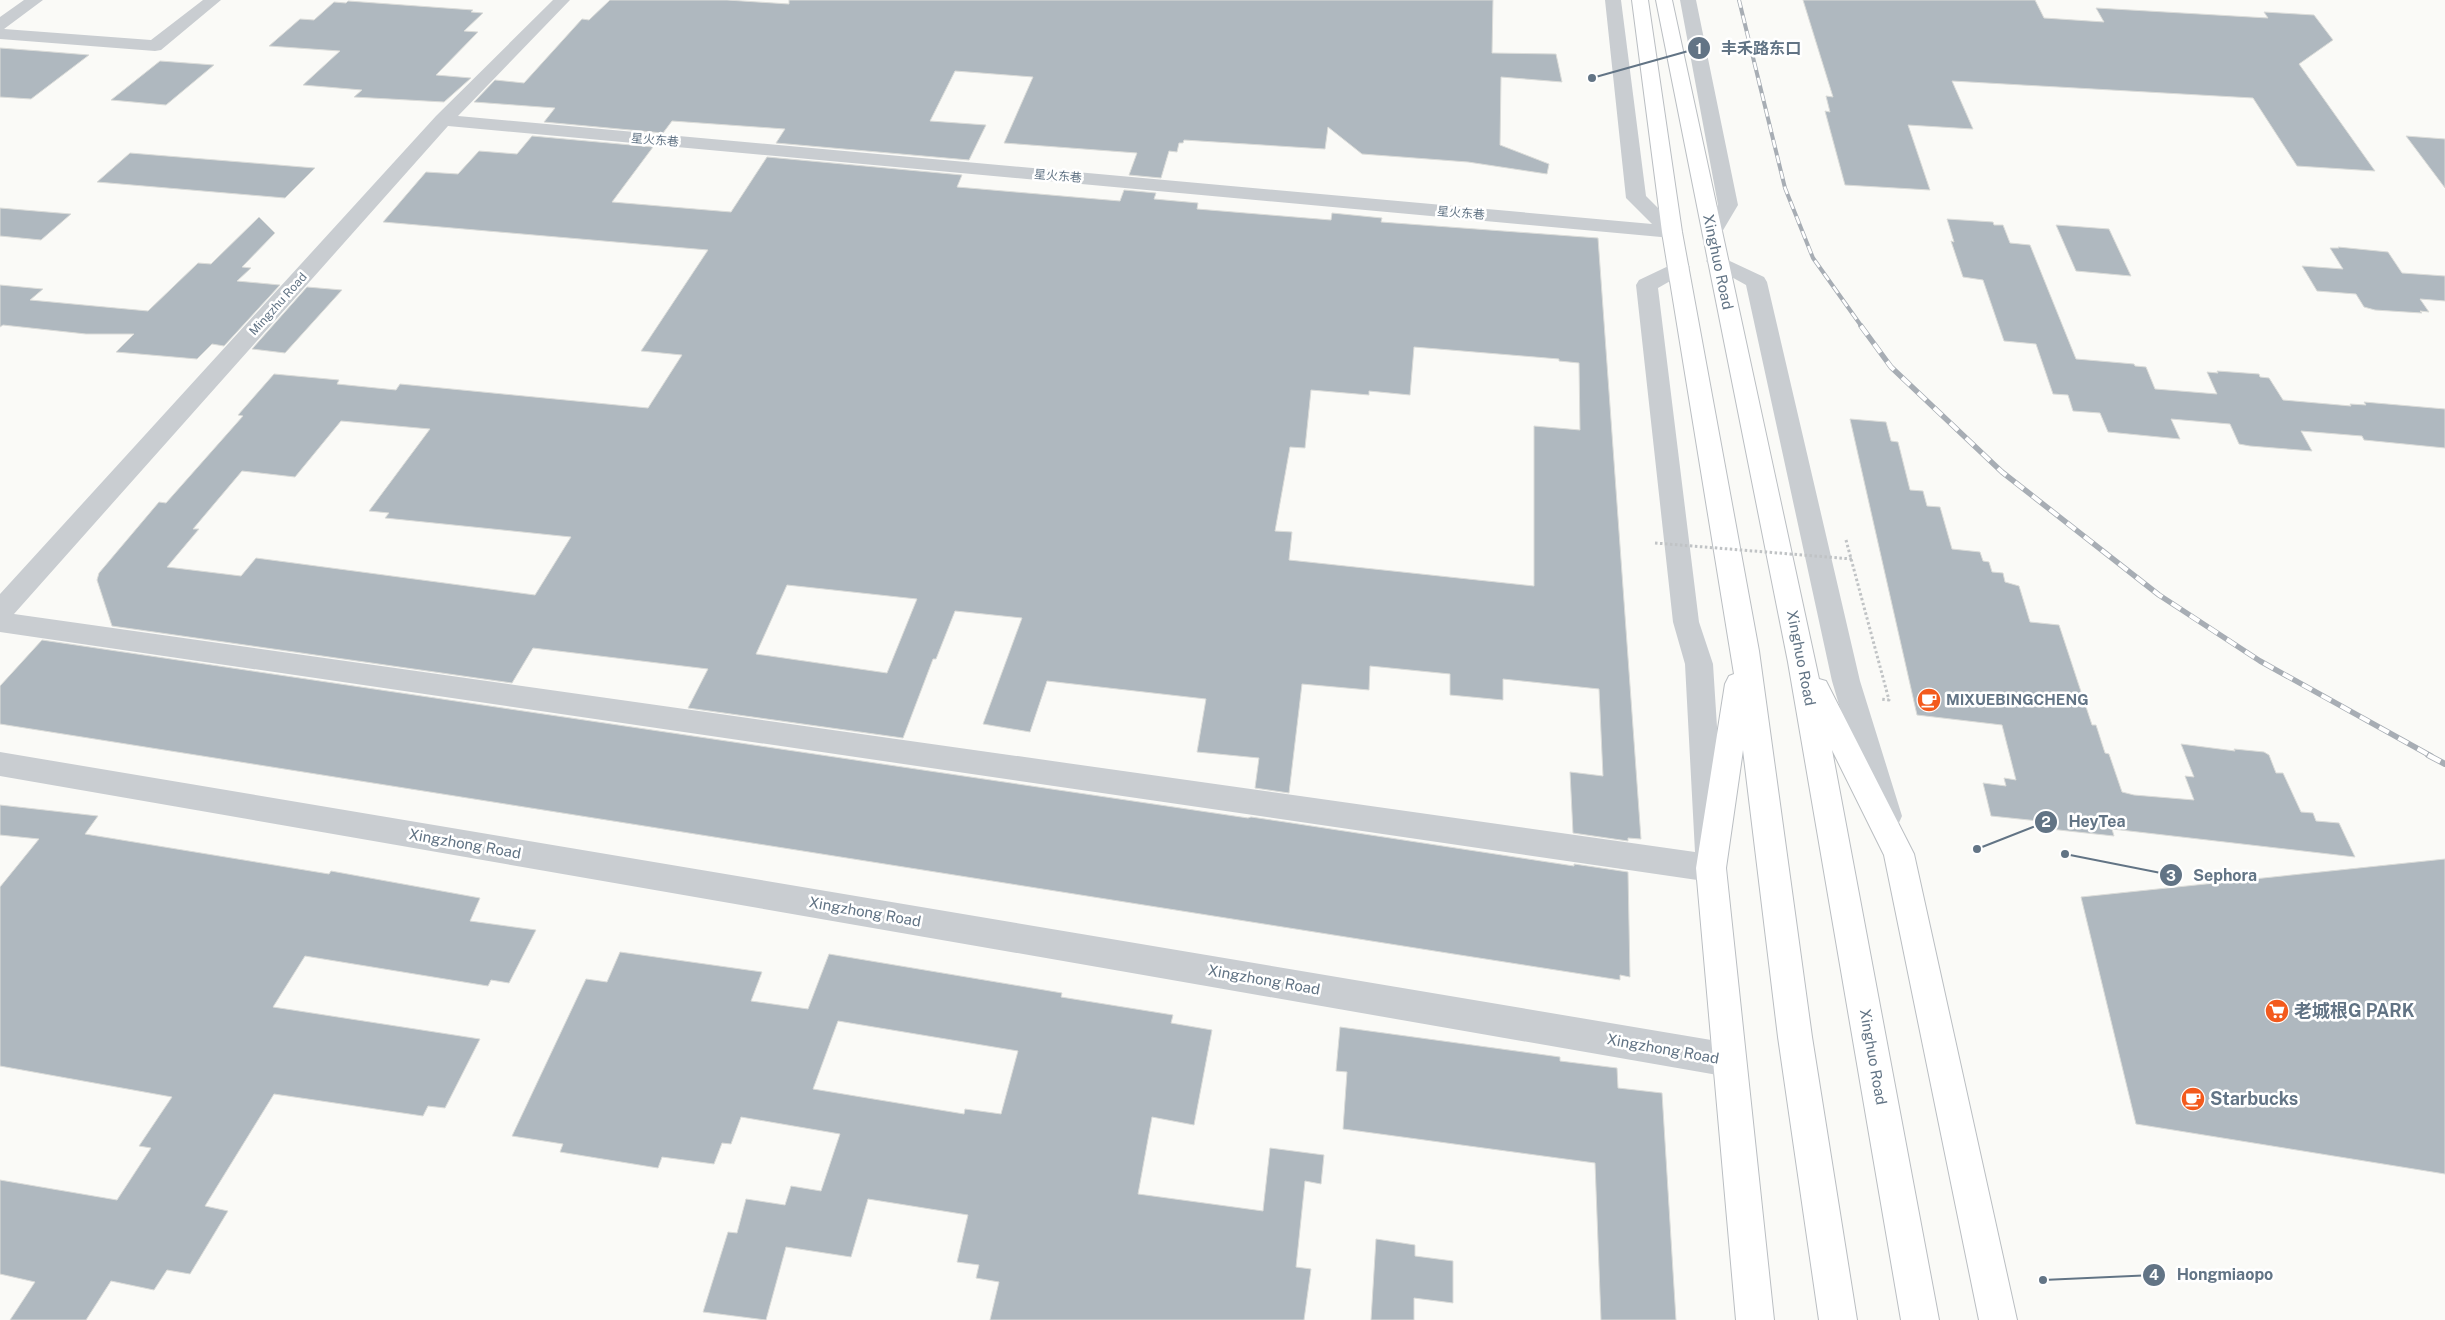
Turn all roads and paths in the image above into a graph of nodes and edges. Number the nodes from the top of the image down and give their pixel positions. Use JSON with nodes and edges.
{"nodes":[{"id":1,"x":35,"y":0,"type":"edge"},
{"id":2,"x":213,"y":0,"type":"edge"},
{"id":3,"x":562,"y":0,"type":"edge"},
{"id":4,"x":1613,"y":0,"type":"edge"},
{"id":5,"x":1640,"y":0,"type":"edge"},
{"id":6,"x":1664,"y":0,"type":"edge"},
{"id":7,"x":1688,"y":0,"type":"edge"},
{"id":8,"x":0,"y":25,"type":"edge"},
{"id":9,"x":0,"y":34,"type":"edge"},
{"id":10,"x":443,"y":120,"type":"junction"},
{"id":11,"x":1672,"y":232,"type":"junction"},
{"id":12,"x":1712,"y":233,"type":"junction"},
{"id":13,"x":1717,"y":261,"type":"junction"},
{"id":14,"x":1679,"y":267,"type":"junction"},
{"id":15,"x":1655,"y":543,"type":"dead end"},
{"id":16,"x":0,"y":612,"type":"edge"},
{"id":17,"x":0,"y":622,"type":"edge"},
{"id":18,"x":1744,"y":651,"type":"junction"},
{"id":19,"x":1802,"y":662,"type":"junction"},
{"id":20,"x":1889,"y":700,"type":"dead end"},
{"id":21,"x":0,"y":764,"type":"edge"},
{"id":22,"x":1899,"y":854,"type":"junction"},
{"id":23,"x":1711,"y":868,"type":"junction"},
{"id":24,"x":1729,"y":1060,"type":"junction"},
{"id":25,"x":1755,"y":1320,"type":"edge"},
{"id":26,"x":1838,"y":1320,"type":"edge"},
{"id":27,"x":1920,"y":1320,"type":"edge"},
{"id":28,"x":1998,"y":1320,"type":"edge"}],
"edges":[{"from":1,"to":8,"type":"street"},
{"from":2,"to":9,"type":"street"},
{"from":3,"to":10,"type":"street","name":"Mingzhu Road"},
{"from":4,"to":11,"type":"street"},
{"from":5,"to":11,"type":"main road"},
{"from":6,"to":12,"type":"main road","name":"Xinghuo Road"},
{"from":7,"to":12,"type":"street"},
{"from":10,"to":11,"type":"street","name":"星火东巷"},
{"from":10,"to":16,"type":"street","name":"Mingzhu Road"},
{"from":11,"to":14,"type":"main road"},
{"from":12,"to":13,"type":"main road","name":"Xinghuo Road"},
{"from":13,"to":19,"type":"main road","name":"Xinghuo Road"},
{"from":13,"to":22,"type":"street"},
{"from":14,"to":18,"type":"main road"},
{"from":14,"to":23,"type":"street"},
{"from":15,"to":20,"type":"path","bridge":true},
{"from":17,"to":23,"type":"street"},
{"from":18,"to":23,"type":"main road"},
{"from":18,"to":26,"type":"main road"},
{"from":19,"to":22,"type":"main road"},
{"from":19,"to":27,"type":"main road","name":"Xinghuo Road"},
{"from":21,"to":24,"type":"street","name":"Xingzhong Road"},
{"from":22,"to":28,"type":"main road"},
{"from":23,"to":24,"type":"main road"},
{"from":24,"to":25,"type":"main road"}]}
